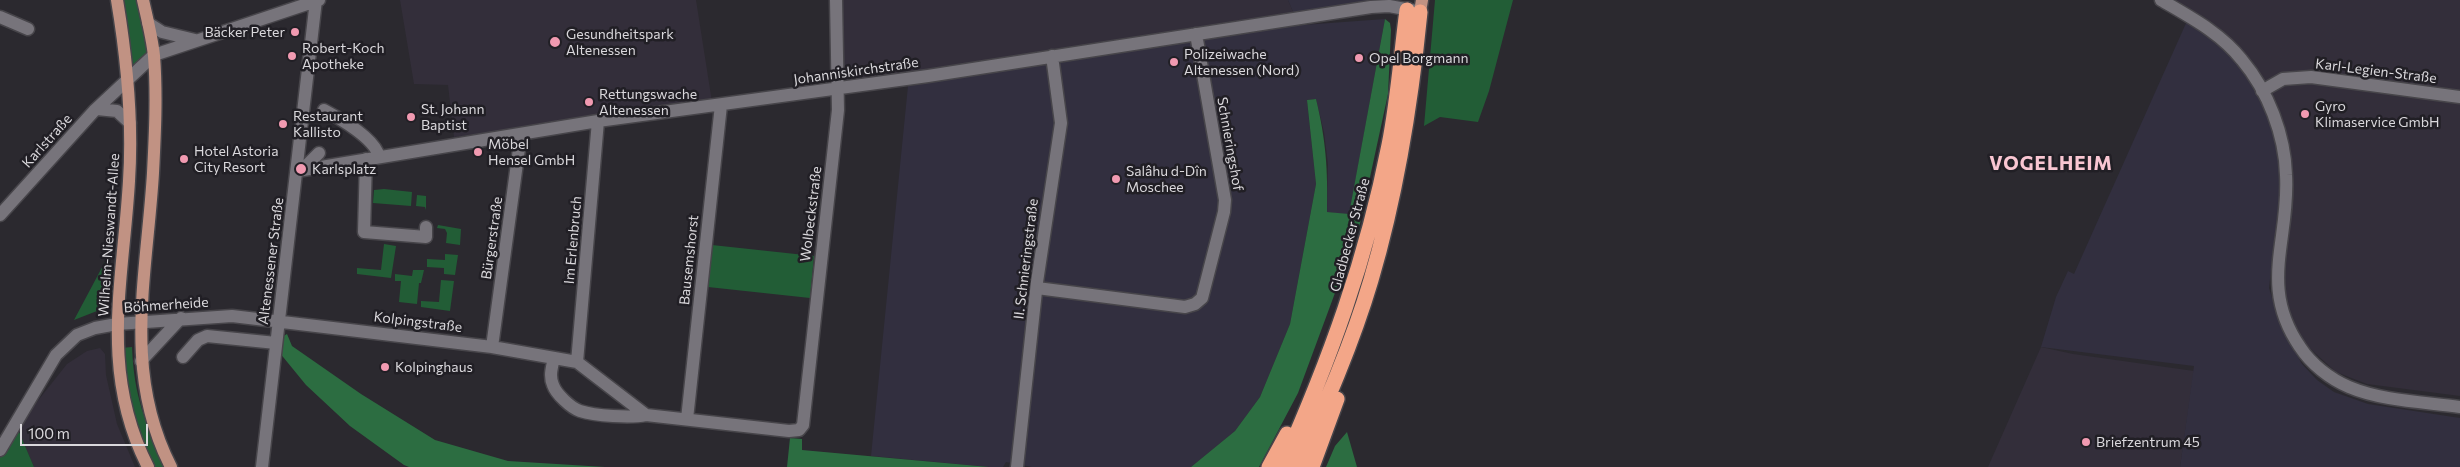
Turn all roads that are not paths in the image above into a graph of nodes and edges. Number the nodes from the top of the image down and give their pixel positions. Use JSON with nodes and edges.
{"nodes":[{"id":1,"x":116,"y":0,"type":"edge"},
{"id":2,"x":143,"y":0,"type":"edge"},
{"id":3,"x":317,"y":0,"type":"edge"},
{"id":4,"x":836,"y":0,"type":"edge"},
{"id":5,"x":2161,"y":0,"type":"edge"},
{"id":6,"x":1414,"y":5,"type":"edge"},
{"id":7,"x":0,"y":17,"type":"edge"},
{"id":8,"x":148,"y":23,"type":"junction"},
{"id":9,"x":28,"y":29,"type":"dead end"},
{"id":10,"x":1196,"y":34,"type":"junction"},
{"id":11,"x":195,"y":40,"type":"junction"},
{"id":12,"x":154,"y":55,"type":"junction"},
{"id":13,"x":1052,"y":56,"type":"junction"},
{"id":14,"x":128,"y":79,"type":"junction"},
{"id":15,"x":838,"y":88,"type":"junction"},
{"id":16,"x":2262,"y":91,"type":"junction"},
{"id":17,"x":2460,"y":97,"type":"edge"},
{"id":18,"x":721,"y":104,"type":"junction"},
{"id":19,"x":97,"y":109,"type":"junction"},
{"id":20,"x":324,"y":110,"type":"dead end"},
{"id":21,"x":598,"y":121,"type":"junction"},
{"id":22,"x":130,"y":123,"type":"junction"},
{"id":23,"x":521,"y":134,"type":"junction"},
{"id":24,"x":319,"y":153,"type":"dead end"},
{"id":25,"x":379,"y":157,"type":"junction"},
{"id":26,"x":366,"y":159,"type":"junction"},
{"id":27,"x":308,"y":164,"type":"dead end"},
{"id":28,"x":297,"y":171,"type":"junction"},
{"id":29,"x":0,"y":215,"type":"edge"},
{"id":30,"x":426,"y":227,"type":"dead end"},
{"id":31,"x":1037,"y":288,"type":"junction"},
{"id":32,"x":181,"y":318,"type":"junction"},
{"id":33,"x":279,"y":320,"type":"junction"},
{"id":34,"x":141,"y":321,"type":"junction"},
{"id":35,"x":117,"y":324,"type":"junction"},
{"id":36,"x":1356,"y":325,"type":"junction"},
{"id":37,"x":276,"y":343,"type":"junction"},
{"id":38,"x":492,"y":346,"type":"junction"},
{"id":39,"x":182,"y":357,"type":"dead end"},
{"id":40,"x":554,"y":358,"type":"junction"},
{"id":41,"x":141,"y":361,"type":"junction"},
{"id":42,"x":577,"y":362,"type":"junction"},
{"id":43,"x":1323,"y":375,"type":"junction"},
{"id":44,"x":2460,"y":407,"type":"edge"},
{"id":45,"x":646,"y":415,"type":"junction"},
{"id":46,"x":687,"y":419,"type":"junction"},
{"id":47,"x":0,"y":450,"type":"edge"},
{"id":48,"x":148,"y":467,"type":"edge"},
{"id":49,"x":171,"y":467,"type":"edge"},
{"id":50,"x":262,"y":467,"type":"edge"},
{"id":51,"x":1012,"y":467,"type":"edge"},
{"id":52,"x":1018,"y":467,"type":"edge"},
{"id":53,"x":1269,"y":467,"type":"edge"},
{"id":54,"x":1282,"y":467,"type":"edge"},
{"id":55,"x":1297,"y":467,"type":"edge"},
{"id":56,"x":1312,"y":467,"type":"edge"}],
"edges":[{"from":1,"to":14,"type":"main road","name":"Wilhelm-Nieswandt-Allee"},
{"from":2,"to":8,"type":"main road"},
{"from":3,"to":11,"type":"street","name":"Karlstraße"},
{"from":3,"to":28,"type":"street","name":"Altenessener Straße"},
{"from":4,"to":15,"type":"street","name":"Wolbeckstraße"},
{"from":5,"to":16,"type":"street"},
{"from":6,"to":10,"type":"street","name":"Johanniskirchstraße"},
{"from":6,"to":36,"type":"highway"},
{"from":6,"to":43,"type":"highway","name":"Gladbecker Straße"},
{"from":7,"to":9,"type":"street"},
{"from":8,"to":11,"type":"street"},
{"from":8,"to":12,"type":"main road"},
{"from":10,"to":13,"type":"street","name":"Johanniskirchstraße"},
{"from":10,"to":31,"type":"street","name":"Schnieringshof"},
{"from":11,"to":12,"type":"street","name":"Karlstraße"},
{"from":12,"to":14,"type":"street","name":"Karlstraße"},
{"from":12,"to":34,"type":"main road"},
{"from":13,"to":15,"type":"street","name":"Johanniskirchstraße"},
{"from":13,"to":31,"type":"street","name":"II. Schnieringstraße"},
{"from":14,"to":19,"type":"street","name":"Karlstraße"},
{"from":14,"to":22,"type":"main road","name":"Wilhelm-Nieswandt-Allee"},
{"from":15,"to":18,"type":"street","name":"Johanniskirchstraße"},
{"from":15,"to":46,"type":"street","name":"Wolbeckstraße"},
{"from":16,"to":17,"type":"street","name":"Karl-Legien-Straße"},
{"from":16,"to":44,"type":"street"},
{"from":18,"to":21,"type":"street","name":"Johanniskirchstraße"},
{"from":18,"to":46,"type":"street","name":"Bausemshorst"},
{"from":19,"to":22,"type":"street"},
{"from":19,"to":29,"type":"street","name":"Karlstraße"},
{"from":20,"to":25,"type":"street"},
{"from":21,"to":23,"type":"street","name":"Johanniskirchstraße"},
{"from":21,"to":42,"type":"street","name":"Im Erlenbruch"},
{"from":22,"to":35,"type":"main road","name":"Wilhelm-Nieswandt-Allee"},
{"from":23,"to":25,"type":"street","name":"Johanniskirchstraße"},
{"from":23,"to":38,"type":"street","name":"Bürgerstraße"},
{"from":24,"to":27,"type":"street"},
{"from":25,"to":26,"type":"street","name":"Johanniskirchstraße"},
{"from":26,"to":28,"type":"street","name":"Johanniskirchstraße"},
{"from":26,"to":30,"type":"street"},
{"from":28,"to":33,"type":"street","name":"Altenessener Straße"},
{"from":31,"to":52,"type":"street","name":"II. Schnieringstraße"},
{"from":32,"to":33,"type":"street","name":"Böhmerheide"},
{"from":32,"to":34,"type":"street","name":"Böhmerheide"},
{"from":32,"to":41,"type":"street"},
{"from":33,"to":37,"type":"street","name":"Altenessener Straße"},
{"from":33,"to":38,"type":"street","name":"Kolpingstraße"},
{"from":34,"to":35,"type":"street","name":"Böhmerheide"},
{"from":34,"to":41,"type":"main road"},
{"from":35,"to":47,"type":"street","name":"Böhmerheide"},
{"from":35,"to":48,"type":"main road","name":"Wilhelm-Nieswandt-Allee"},
{"from":36,"to":55,"type":"highway"},
{"from":36,"to":56,"type":"highway"},
{"from":37,"to":39,"type":"street"},
{"from":37,"to":50,"type":"street","name":"Altenessener Straße"},
{"from":38,"to":40,"type":"street","name":"Kolpingstraße"},
{"from":40,"to":42,"type":"street","name":"Kolpingstraße"},
{"from":40,"to":45,"type":"street"},
{"from":41,"to":49,"type":"main road"},
{"from":42,"to":45,"type":"street","name":"Kolpingstraße"},
{"from":43,"to":53,"type":"highway"},
{"from":43,"to":54,"type":"highway","name":"Gladbecker Straße"},
{"from":45,"to":46,"type":"street"},
{"from":51,"to":52,"type":"street","name":"II. Schnieringstraße"}]}
